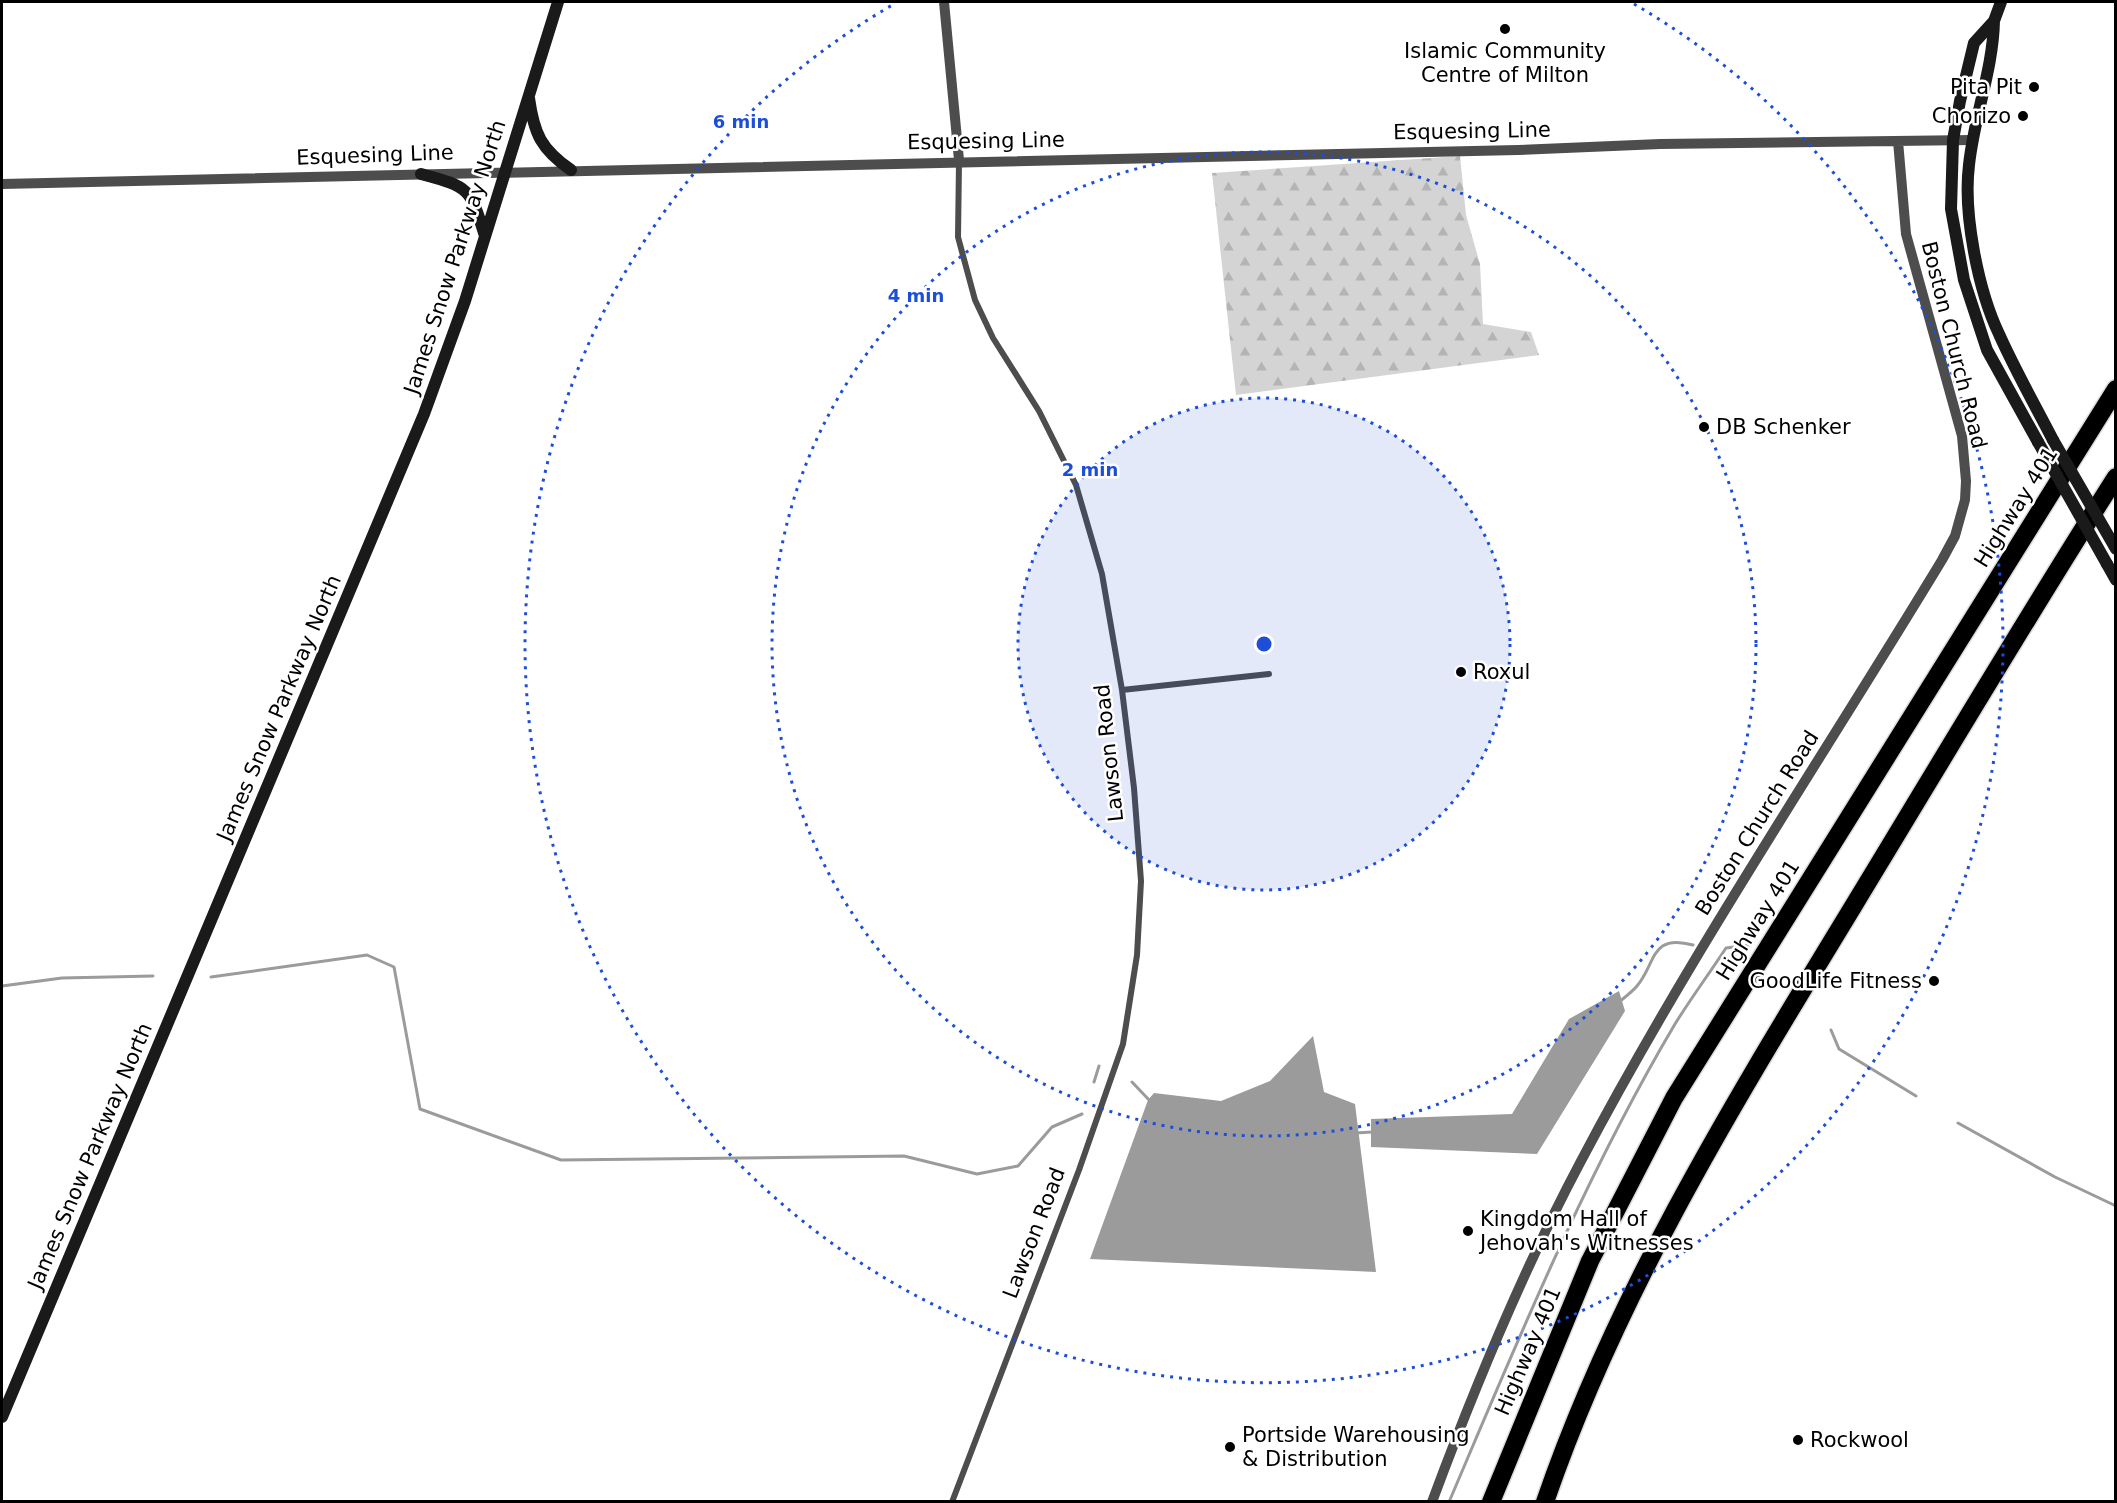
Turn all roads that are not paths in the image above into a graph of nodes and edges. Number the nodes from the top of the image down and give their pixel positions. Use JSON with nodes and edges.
{"nodes":[{"id":1,"x":558,"y":2,"type":"edge"},
{"id":2,"x":944,"y":2,"type":"edge"},
{"id":3,"x":2001,"y":2,"type":"edge"},
{"id":4,"x":1994,"y":21,"type":"junction"},
{"id":5,"x":528,"y":94,"type":"junction"},
{"id":6,"x":1953,"y":140,"type":"junction"},
{"id":7,"x":1972,"y":140,"type":"junction"},
{"id":8,"x":1898,"y":141,"type":"junction"},
{"id":9,"x":959,"y":160,"type":"junction"},
{"id":10,"x":571,"y":170,"type":"junction"},
{"id":11,"x":505,"y":171,"type":"junction"},
{"id":12,"x":421,"y":174,"type":"junction"},
{"id":13,"x":2,"y":184,"type":"edge"},
{"id":14,"x":485,"y":237,"type":"junction"},
{"id":15,"x":2115,"y":388,"type":"edge"},
{"id":16,"x":2115,"y":477,"type":"edge"},
{"id":17,"x":2115,"y":549,"type":"edge"},
{"id":18,"x":2115,"y":580,"type":"edge"},
{"id":19,"x":1269,"y":674,"type":"dead end"},
{"id":20,"x":1122,"y":690,"type":"junction"},
{"id":21,"x":2,"y":1417,"type":"edge"},
{"id":22,"x":952,"y":1502,"type":"edge"},
{"id":23,"x":1432,"y":1502,"type":"edge"},
{"id":24,"x":1491,"y":1502,"type":"edge"},
{"id":25,"x":1545,"y":1502,"type":"edge"}],
"edges":[{"from":1,"to":5,"type":"main road","name":"James Snow Parkway North"},
{"from":2,"to":9,"type":"street","name":"Lawson Road"},
{"from":3,"to":4,"type":"main road"},
{"from":4,"to":6,"type":"main road"},
{"from":4,"to":7,"type":"main road"},
{"from":5,"to":10,"type":"main road"},
{"from":5,"to":11,"type":"main road","name":"James Snow Parkway North"},
{"from":6,"to":7,"type":"street","name":"Esquesing Line"},
{"from":6,"to":8,"type":"street","name":"Esquesing Line"},
{"from":6,"to":18,"type":"main road","bridge":true},
{"from":7,"to":17,"type":"main road","bridge":true},
{"from":8,"to":9,"type":"street","name":"Esquesing Line"},
{"from":8,"to":23,"type":"street","name":"Boston Church Road"},
{"from":9,"to":10,"type":"street","name":"Esquesing Line"},
{"from":9,"to":20,"type":"street","name":"Lawson Road"},
{"from":10,"to":11,"type":"street","name":"Esquesing Line"},
{"from":11,"to":12,"type":"street","name":"Esquesing Line"},
{"from":11,"to":14,"type":"main road","name":"James Snow Parkway North"},
{"from":12,"to":13,"type":"street","name":"Esquesing Line"},
{"from":12,"to":14,"type":"main road"},
{"from":14,"to":21,"type":"main road","name":"James Snow Parkway North"},
{"from":15,"to":24,"type":"highway","name":"Highway 401"},
{"from":16,"to":25,"type":"highway"},
{"from":19,"to":20,"type":"street"},
{"from":20,"to":22,"type":"street","name":"Lawson Road"}]}
